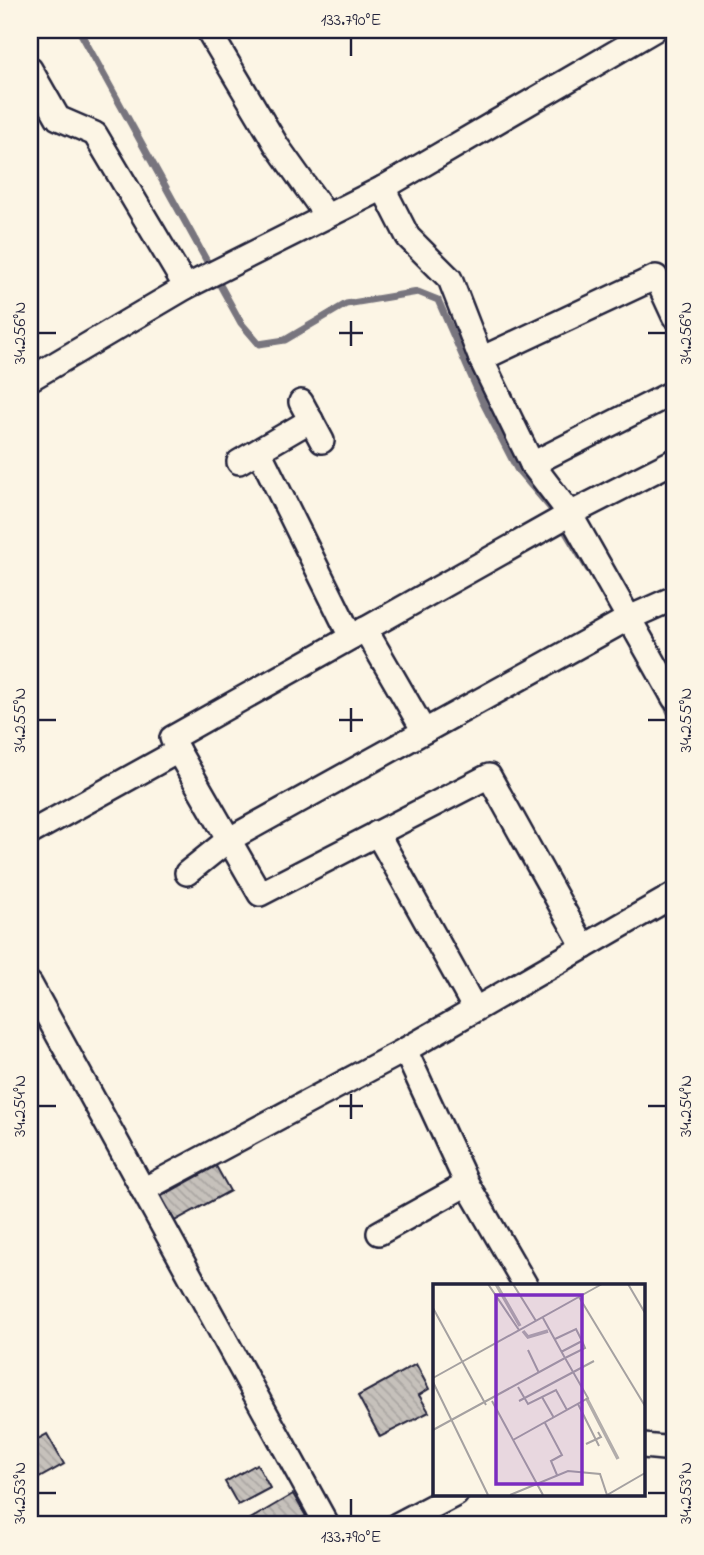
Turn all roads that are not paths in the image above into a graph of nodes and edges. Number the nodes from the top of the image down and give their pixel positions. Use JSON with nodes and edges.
{"nodes":[{"id":1,"x":208,"y":30,"type":"edge"},
{"id":2,"x":654,"y":30,"type":"edge"},
{"id":3,"x":30,"y":69,"type":"edge"},
{"id":4,"x":36,"y":96,"type":"edge"},
{"id":5,"x":383,"y":188,"type":"junction"},
{"id":6,"x":326,"y":215,"type":"junction"},
{"id":7,"x":186,"y":287,"type":"junction"},
{"id":8,"x":674,"y":316,"type":"edge"},
{"id":9,"x":481,"y":359,"type":"junction"},
{"id":10,"x":30,"y":379,"type":"edge"},
{"id":11,"x":674,"y":392,"type":"edge"},
{"id":12,"x":322,"y":441,"type":"dead end"},
{"id":13,"x":674,"y":461,"type":"edge"},
{"id":14,"x":532,"y":464,"type":"junction"},
{"id":15,"x":570,"y":513,"type":"junction"},
{"id":16,"x":674,"y":598,"type":"edge"},
{"id":17,"x":629,"y":618,"type":"junction"},
{"id":18,"x":358,"y":633,"type":"junction"},
{"id":19,"x":674,"y":698,"type":"edge"},
{"id":20,"x":424,"y":732,"type":"junction"},
{"id":21,"x":177,"y":751,"type":"junction"},
{"id":22,"x":30,"y":833,"type":"edge"},
{"id":23,"x":377,"y":834,"type":"junction"},
{"id":24,"x":228,"y":840,"type":"junction"},
{"id":25,"x":187,"y":873,"type":"dead end"},
{"id":26,"x":673,"y":900,"type":"edge"},
{"id":27,"x":584,"y":947,"type":"junction"},
{"id":28,"x":30,"y":984,"type":"edge"},
{"id":29,"x":475,"y":1009,"type":"junction"},
{"id":30,"x":405,"y":1050,"type":"junction"},
{"id":31,"x":467,"y":1184,"type":"junction"},
{"id":32,"x":143,"y":1190,"type":"junction"},
{"id":33,"x":379,"y":1233,"type":"dead end"},
{"id":34,"x":525,"y":1284,"type":"edge"},
{"id":35,"x":644,"y":1446,"type":"edge"},
{"id":36,"x":674,"y":1449,"type":"edge"},
{"id":37,"x":452,"y":1496,"type":"edge"},
{"id":38,"x":327,"y":1525,"type":"edge"},
{"id":39,"x":397,"y":1525,"type":"edge"}],
"edges":[{"from":1,"to":6,"type":"street"},
{"from":2,"to":5,"type":"street"},
{"from":3,"to":4,"type":"street"},
{"from":4,"to":7,"type":"street"},
{"from":5,"to":6,"type":"street"},
{"from":5,"to":9,"type":"street"},
{"from":6,"to":7,"type":"street"},
{"from":7,"to":10,"type":"street"},
{"from":8,"to":9,"type":"street"},
{"from":9,"to":14,"type":"street"},
{"from":11,"to":14,"type":"street"},
{"from":12,"to":18,"type":"street"},
{"from":13,"to":15,"type":"street"},
{"from":14,"to":15,"type":"street"},
{"from":15,"to":17,"type":"street"},
{"from":15,"to":18,"type":"street"},
{"from":16,"to":17,"type":"street"},
{"from":17,"to":19,"type":"street"},
{"from":17,"to":20,"type":"street"},
{"from":18,"to":20,"type":"street"},
{"from":18,"to":21,"type":"street"},
{"from":20,"to":24,"type":"street"},
{"from":21,"to":22,"type":"street"},
{"from":21,"to":24,"type":"street"},
{"from":23,"to":24,"type":"street"},
{"from":23,"to":27,"type":"street"},
{"from":23,"to":29,"type":"street"},
{"from":24,"to":25,"type":"street"},
{"from":26,"to":27,"type":"street"},
{"from":27,"to":29,"type":"street"},
{"from":28,"to":32,"type":"street"},
{"from":29,"to":30,"type":"street"},
{"from":30,"to":31,"type":"street"},
{"from":30,"to":32,"type":"street"},
{"from":31,"to":33,"type":"street"},
{"from":31,"to":34,"type":"street"},
{"from":32,"to":38,"type":"street"},
{"from":35,"to":36,"type":"street"},
{"from":37,"to":39,"type":"street"}]}
